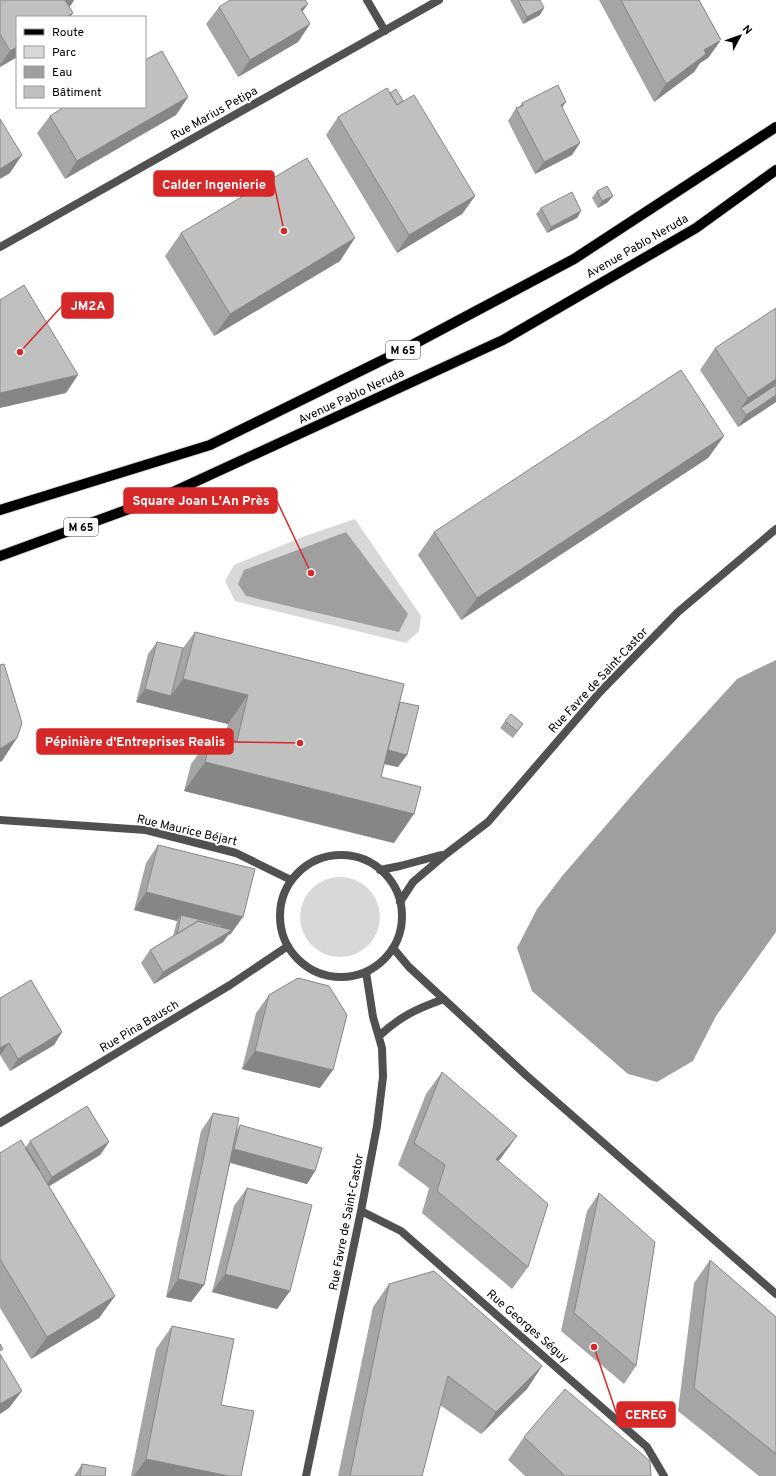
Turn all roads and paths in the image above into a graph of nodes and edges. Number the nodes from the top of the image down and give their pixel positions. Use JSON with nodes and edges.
{"nodes":[{"id":1,"x":367,"y":0,"type":"edge"},
{"id":2,"x":439,"y":0,"type":"edge"},
{"id":3,"x":385,"y":31,"type":"junction"},
{"id":4,"x":776,"y":128,"type":"edge"},
{"id":5,"x":776,"y":170,"type":"edge"},
{"id":6,"x":0,"y":247,"type":"edge"},
{"id":7,"x":0,"y":510,"type":"edge"},
{"id":8,"x":776,"y":529,"type":"edge"},
{"id":9,"x":0,"y":556,"type":"edge"},
{"id":10,"x":0,"y":820,"type":"edge"},
{"id":11,"x":446,"y":854,"type":"junction"},
{"id":12,"x":380,"y":870,"type":"junction"},
{"id":13,"x":291,"y":880,"type":"junction"},
{"id":14,"x":400,"y":902,"type":"junction"},
{"id":15,"x":288,"y":946,"type":"junction"},
{"id":16,"x":393,"y":948,"type":"junction"},
{"id":17,"x":366,"y":972,"type":"junction"},
{"id":18,"x":444,"y":999,"type":"junction"},
{"id":19,"x":379,"y":1036,"type":"junction"},
{"id":20,"x":0,"y":1123,"type":"edge"},
{"id":21,"x":361,"y":1211,"type":"junction"},
{"id":22,"x":776,"y":1294,"type":"edge"},
{"id":23,"x":306,"y":1476,"type":"edge"},
{"id":24,"x":664,"y":1476,"type":"edge"}],
"edges":[{"from":1,"to":3,"type":"street"},
{"from":2,"to":3,"type":"street","name":"Rue Marius Petipa"},
{"from":3,"to":6,"type":"street","name":"Rue Marius Petipa"},
{"from":4,"to":7,"type":"main road","name":"Avenue Pablo Neruda","number":"M 65"},
{"from":5,"to":9,"type":"main road","name":"Avenue Pablo Neruda","number":"M 65"},
{"from":8,"to":11,"type":"street","name":"Rue Favre de Saint-Castor"},
{"from":10,"to":13,"type":"street","name":"Rue Maurice Béjart"},
{"from":11,"to":12,"type":"street","name":"Rue Favre de Saint-Castor"},
{"from":11,"to":14,"type":"street","name":"Rue Favre de Saint-Castor"},
{"from":12,"to":13,"type":"street"},
{"from":12,"to":14,"type":"street"},
{"from":13,"to":15,"type":"street"},
{"from":14,"to":16,"type":"street"},
{"from":15,"to":17,"type":"street"},
{"from":15,"to":20,"type":"street","name":"Rue Pina Bausch"},
{"from":16,"to":17,"type":"street"},
{"from":16,"to":18,"type":"street"},
{"from":17,"to":19,"type":"street","name":"Rue Favre de Saint-Castor"},
{"from":18,"to":19,"type":"street"},
{"from":18,"to":22,"type":"street"},
{"from":19,"to":21,"type":"street","name":"Rue Favre de Saint-Castor"},
{"from":21,"to":23,"type":"street","name":"Rue Favre de Saint-Castor"},
{"from":21,"to":24,"type":"street","name":"Rue Georges Séguy"}]}
